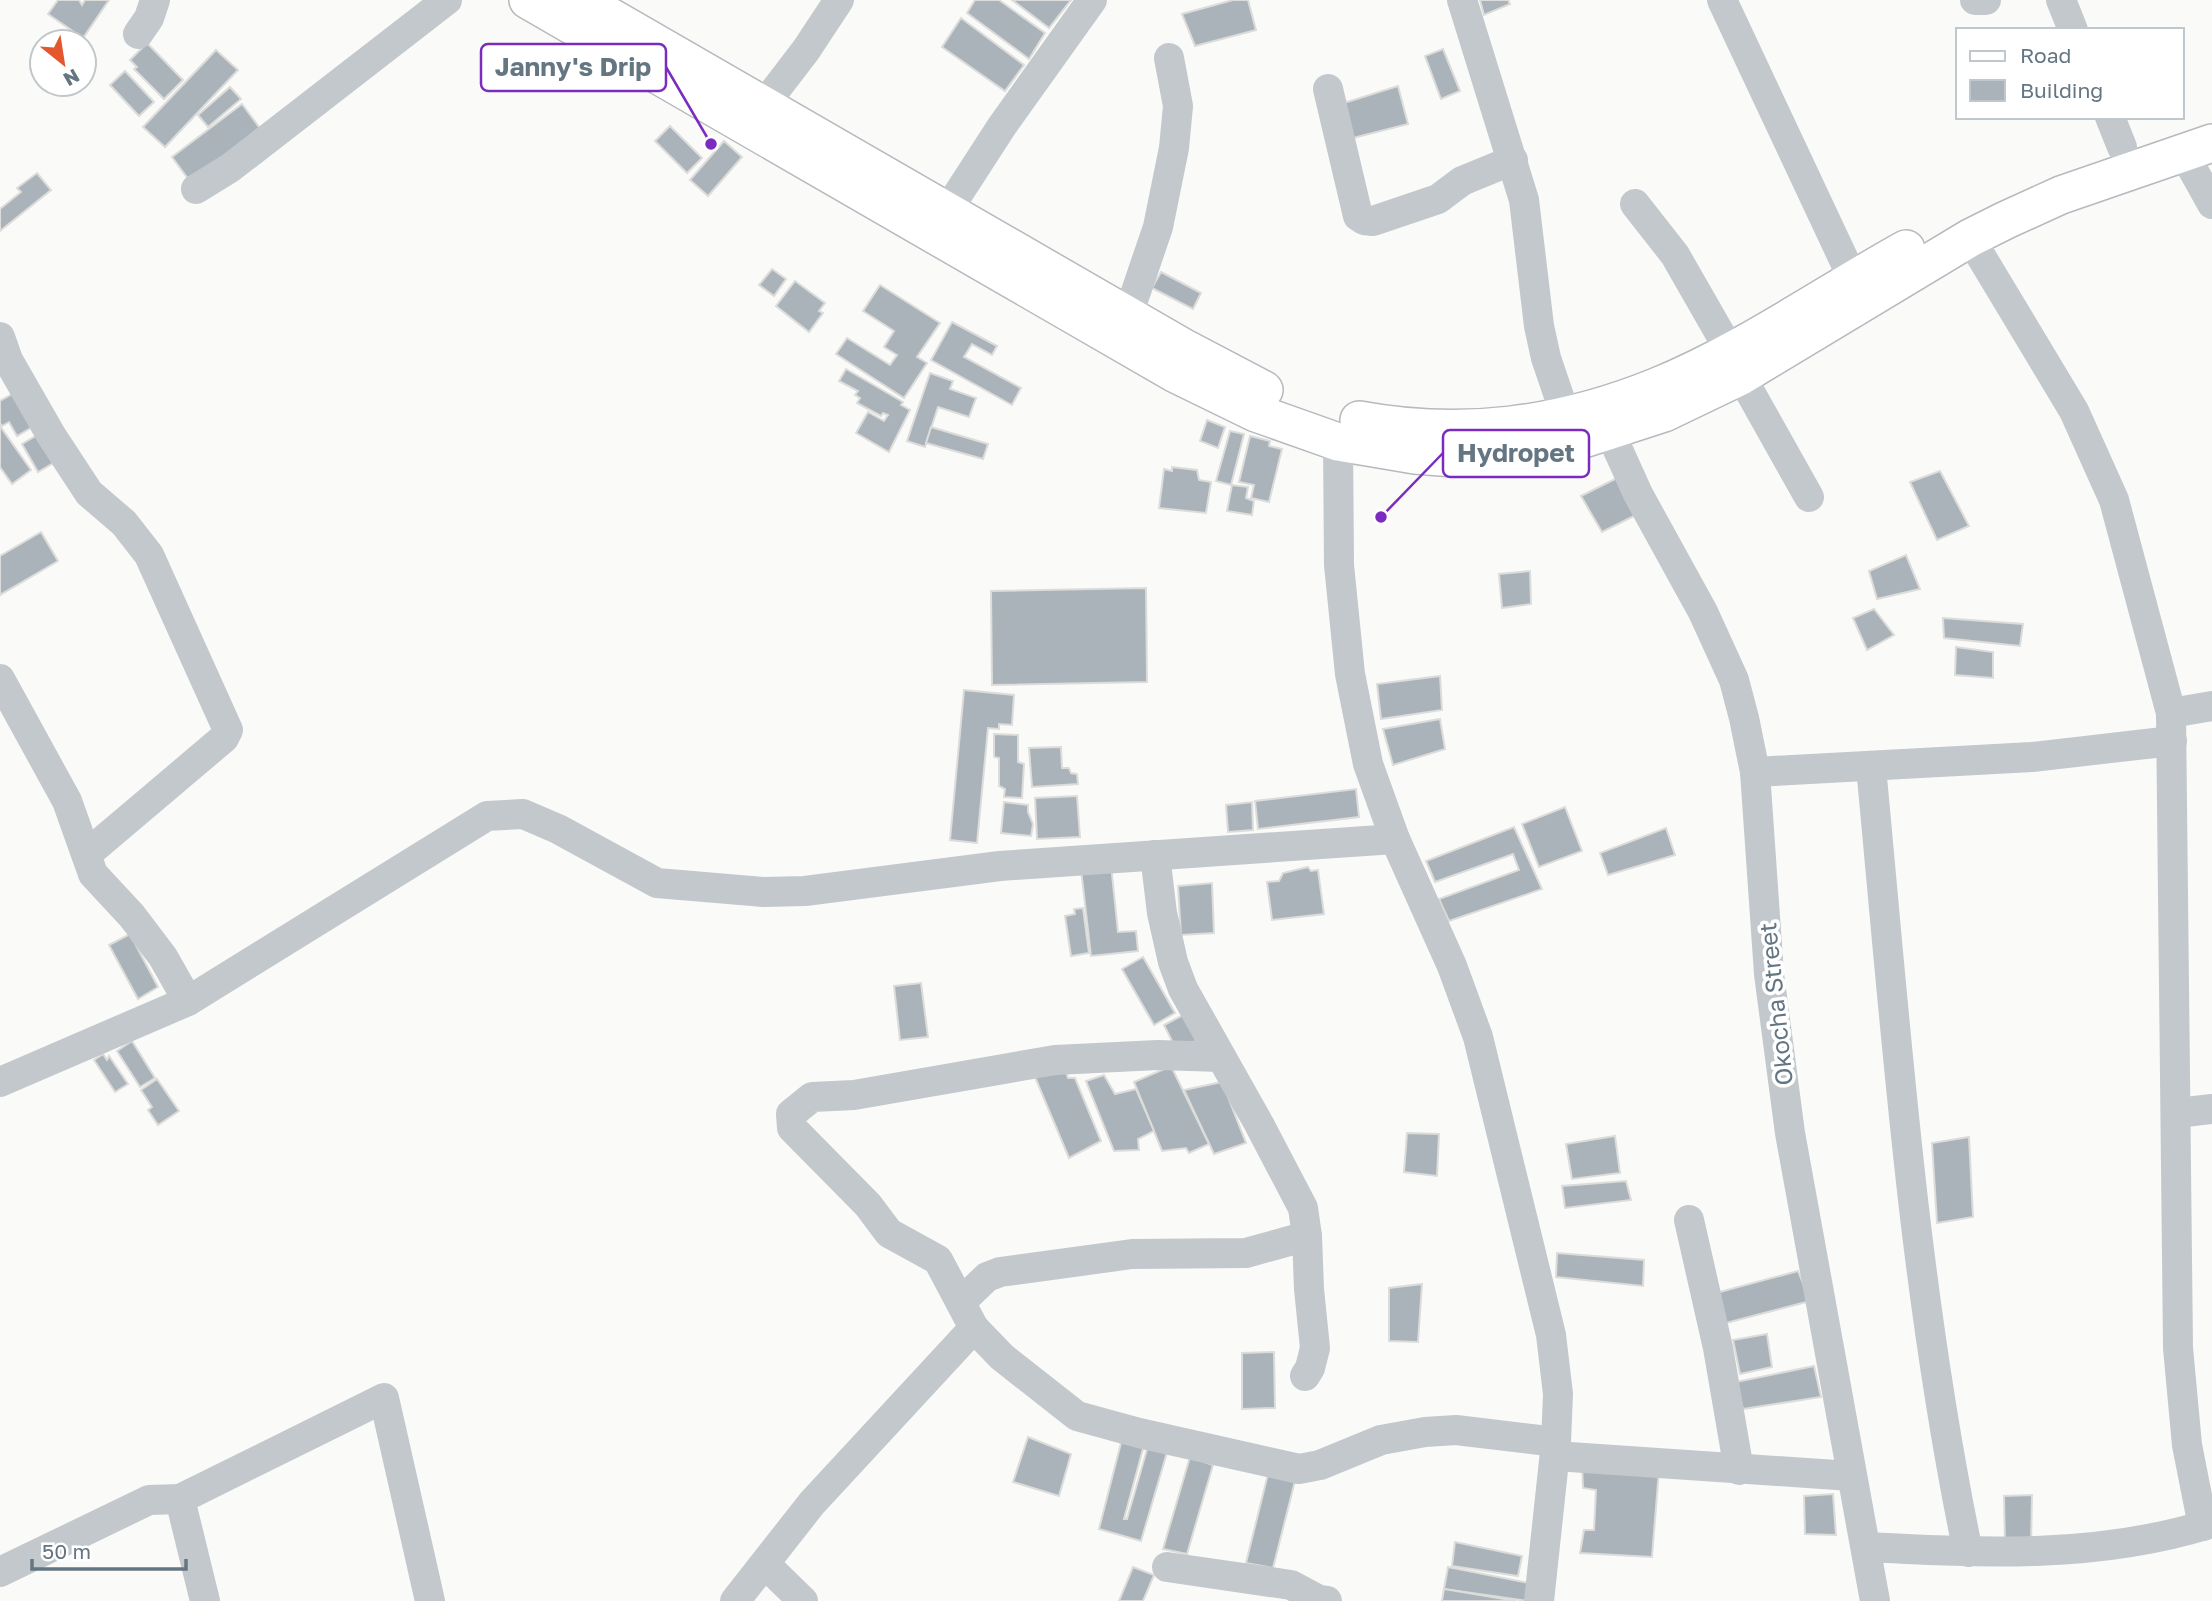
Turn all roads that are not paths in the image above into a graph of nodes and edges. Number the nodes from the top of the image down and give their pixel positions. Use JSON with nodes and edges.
{"nodes":[{"id":1,"x":155,"y":0,"type":"edge"},
{"id":2,"x":447,"y":0,"type":"edge"},
{"id":3,"x":528,"y":0,"type":"edge"},
{"id":4,"x":581,"y":0,"type":"edge"},
{"id":5,"x":839,"y":0,"type":"edge"},
{"id":6,"x":1092,"y":0,"type":"edge"},
{"id":7,"x":1462,"y":0,"type":"edge"},
{"id":8,"x":1722,"y":0,"type":"edge"},
{"id":9,"x":1975,"y":0,"type":"edge"},
{"id":10,"x":1986,"y":0,"type":"edge"},
{"id":11,"x":2061,"y":0,"type":"edge"},
{"id":12,"x":2072,"y":28,"type":"edge"},
{"id":13,"x":138,"y":34,"type":"dead end"},
{"id":14,"x":1169,"y":58,"type":"dead end"},
{"id":15,"x":1328,"y":89,"type":"dead end"},
{"id":16,"x":763,"y":106,"type":"junction"},
{"id":17,"x":2212,"y":117,"type":"edge"},
{"id":18,"x":2116,"y":132,"type":"edge"},
{"id":19,"x":2198,"y":148,"type":"edge"},
{"id":20,"x":1513,"y":160,"type":"junction"},
{"id":21,"x":197,"y":189,"type":"dead end"},
{"id":22,"x":1635,"y":204,"type":"dead end"},
{"id":23,"x":2212,"y":204,"type":"edge"},
{"id":24,"x":947,"y":211,"type":"junction"},
{"id":25,"x":1970,"y":238,"type":"junction"},
{"id":26,"x":1853,"y":278,"type":"junction"},
{"id":27,"x":1128,"y":315,"type":"junction"},
{"id":28,"x":0,"y":337,"type":"edge"},
{"id":29,"x":1735,"y":364,"type":"junction"},
{"id":30,"x":1566,"y":417,"type":"junction"},
{"id":31,"x":1610,"y":432,"type":"junction"},
{"id":32,"x":1338,"y":442,"type":"junction"},
{"id":33,"x":1810,"y":497,"type":"dead end"},
{"id":34,"x":0,"y":679,"type":"edge"},
{"id":35,"x":2212,"y":706,"type":"edge"},
{"id":36,"x":11,"y":724,"type":"edge"},
{"id":37,"x":2171,"y":727,"type":"junction"},
{"id":38,"x":1871,"y":767,"type":"junction"},
{"id":39,"x":1755,"y":772,"type":"junction"},
{"id":40,"x":1395,"y":839,"type":"junction"},
{"id":41,"x":87,"y":854,"type":"junction"},
{"id":42,"x":1155,"y":855,"type":"junction"},
{"id":43,"x":188,"y":1001,"type":"junction"},
{"id":44,"x":1221,"y":1057,"type":"junction"},
{"id":45,"x":0,"y":1082,"type":"edge"},
{"id":46,"x":2212,"y":1109,"type":"edge"},
{"id":47,"x":2177,"y":1113,"type":"junction"},
{"id":48,"x":1689,"y":1220,"type":"dead end"},
{"id":49,"x":1307,"y":1236,"type":"junction"},
{"id":50,"x":961,"y":1301,"type":"junction"},
{"id":51,"x":974,"y":1328,"type":"junction"},
{"id":52,"x":1305,"y":1376,"type":"dead end"},
{"id":53,"x":1555,"y":1449,"type":"junction"},
{"id":54,"x":1739,"y":1470,"type":"junction"},
{"id":55,"x":1851,"y":1476,"type":"junction"},
{"id":56,"x":180,"y":1499,"type":"junction"},
{"id":57,"x":2208,"y":1524,"type":"edge"},
{"id":58,"x":1866,"y":1547,"type":"junction"},
{"id":59,"x":1968,"y":1552,"type":"junction"},
{"id":60,"x":765,"y":1564,"type":"junction"},
{"id":61,"x":1167,"y":1567,"type":"dead end"},
{"id":62,"x":0,"y":1572,"type":"edge"},
{"id":63,"x":205,"y":1601,"type":"edge"},
{"id":64,"x":430,"y":1601,"type":"edge"},
{"id":65,"x":735,"y":1601,"type":"edge"},
{"id":66,"x":803,"y":1601,"type":"edge"},
{"id":67,"x":1328,"y":1601,"type":"edge"},
{"id":68,"x":1539,"y":1601,"type":"edge"},
{"id":69,"x":1875,"y":1601,"type":"edge"}],
"edges":[{"from":1,"to":13,"type":"street"},
{"from":2,"to":21,"type":"street"},
{"from":3,"to":32,"type":"main road"},
{"from":4,"to":16,"type":"main road"},
{"from":5,"to":16,"type":"street"},
{"from":6,"to":24,"type":"street"},
{"from":7,"to":20,"type":"street"},
{"from":8,"to":26,"type":"street"},
{"from":9,"to":10,"type":"street"},
{"from":11,"to":12,"type":"street"},
{"from":14,"to":27,"type":"street"},
{"from":15,"to":20,"type":"street"},
{"from":16,"to":24,"type":"main road"},
{"from":17,"to":18,"type":"main road"},
{"from":18,"to":26,"type":"main road"},
{"from":19,"to":23,"type":"street"},
{"from":19,"to":25,"type":"main road"},
{"from":20,"to":30,"type":"street"},
{"from":22,"to":29,"type":"street"},
{"from":24,"to":27,"type":"main road"},
{"from":25,"to":29,"type":"main road"},
{"from":25,"to":37,"type":"street"},
{"from":26,"to":29,"type":"main road"},
{"from":27,"to":30,"type":"main road"},
{"from":28,"to":41,"type":"street"},
{"from":29,"to":30,"type":"main road"},
{"from":29,"to":31,"type":"main road"},
{"from":29,"to":33,"type":"street"},
{"from":31,"to":32,"type":"main road"},
{"from":31,"to":39,"type":"street","name":"Okocha Street"},
{"from":32,"to":40,"type":"street"},
{"from":34,"to":36,"type":"street"},
{"from":35,"to":37,"type":"street"},
{"from":36,"to":41,"type":"street"},
{"from":37,"to":38,"type":"street"},
{"from":37,"to":47,"type":"street"},
{"from":38,"to":39,"type":"street"},
{"from":38,"to":59,"type":"street"},
{"from":39,"to":55,"type":"street","name":"Okocha Street"},
{"from":40,"to":42,"type":"street"},
{"from":40,"to":53,"type":"street"},
{"from":41,"to":43,"type":"street"},
{"from":42,"to":43,"type":"street"},
{"from":42,"to":44,"type":"street"},
{"from":43,"to":45,"type":"street"},
{"from":44,"to":49,"type":"street"},
{"from":44,"to":50,"type":"street"},
{"from":46,"to":47,"type":"street"},
{"from":47,"to":57,"type":"street"},
{"from":48,"to":54,"type":"street"},
{"from":49,"to":50,"type":"street"},
{"from":49,"to":52,"type":"street"},
{"from":50,"to":51,"type":"street"},
{"from":51,"to":53,"type":"street"},
{"from":51,"to":60,"type":"street"},
{"from":53,"to":54,"type":"street"},
{"from":53,"to":68,"type":"street"},
{"from":54,"to":55,"type":"street"},
{"from":55,"to":58,"type":"street","name":"Okocha Street"},
{"from":56,"to":62,"type":"street"},
{"from":56,"to":63,"type":"street"},
{"from":56,"to":64,"type":"street"},
{"from":57,"to":59,"type":"street"},
{"from":58,"to":59,"type":"street"},
{"from":58,"to":69,"type":"street","name":"Okocha Street"},
{"from":60,"to":65,"type":"street"},
{"from":60,"to":66,"type":"street"},
{"from":61,"to":67,"type":"street"}]}
